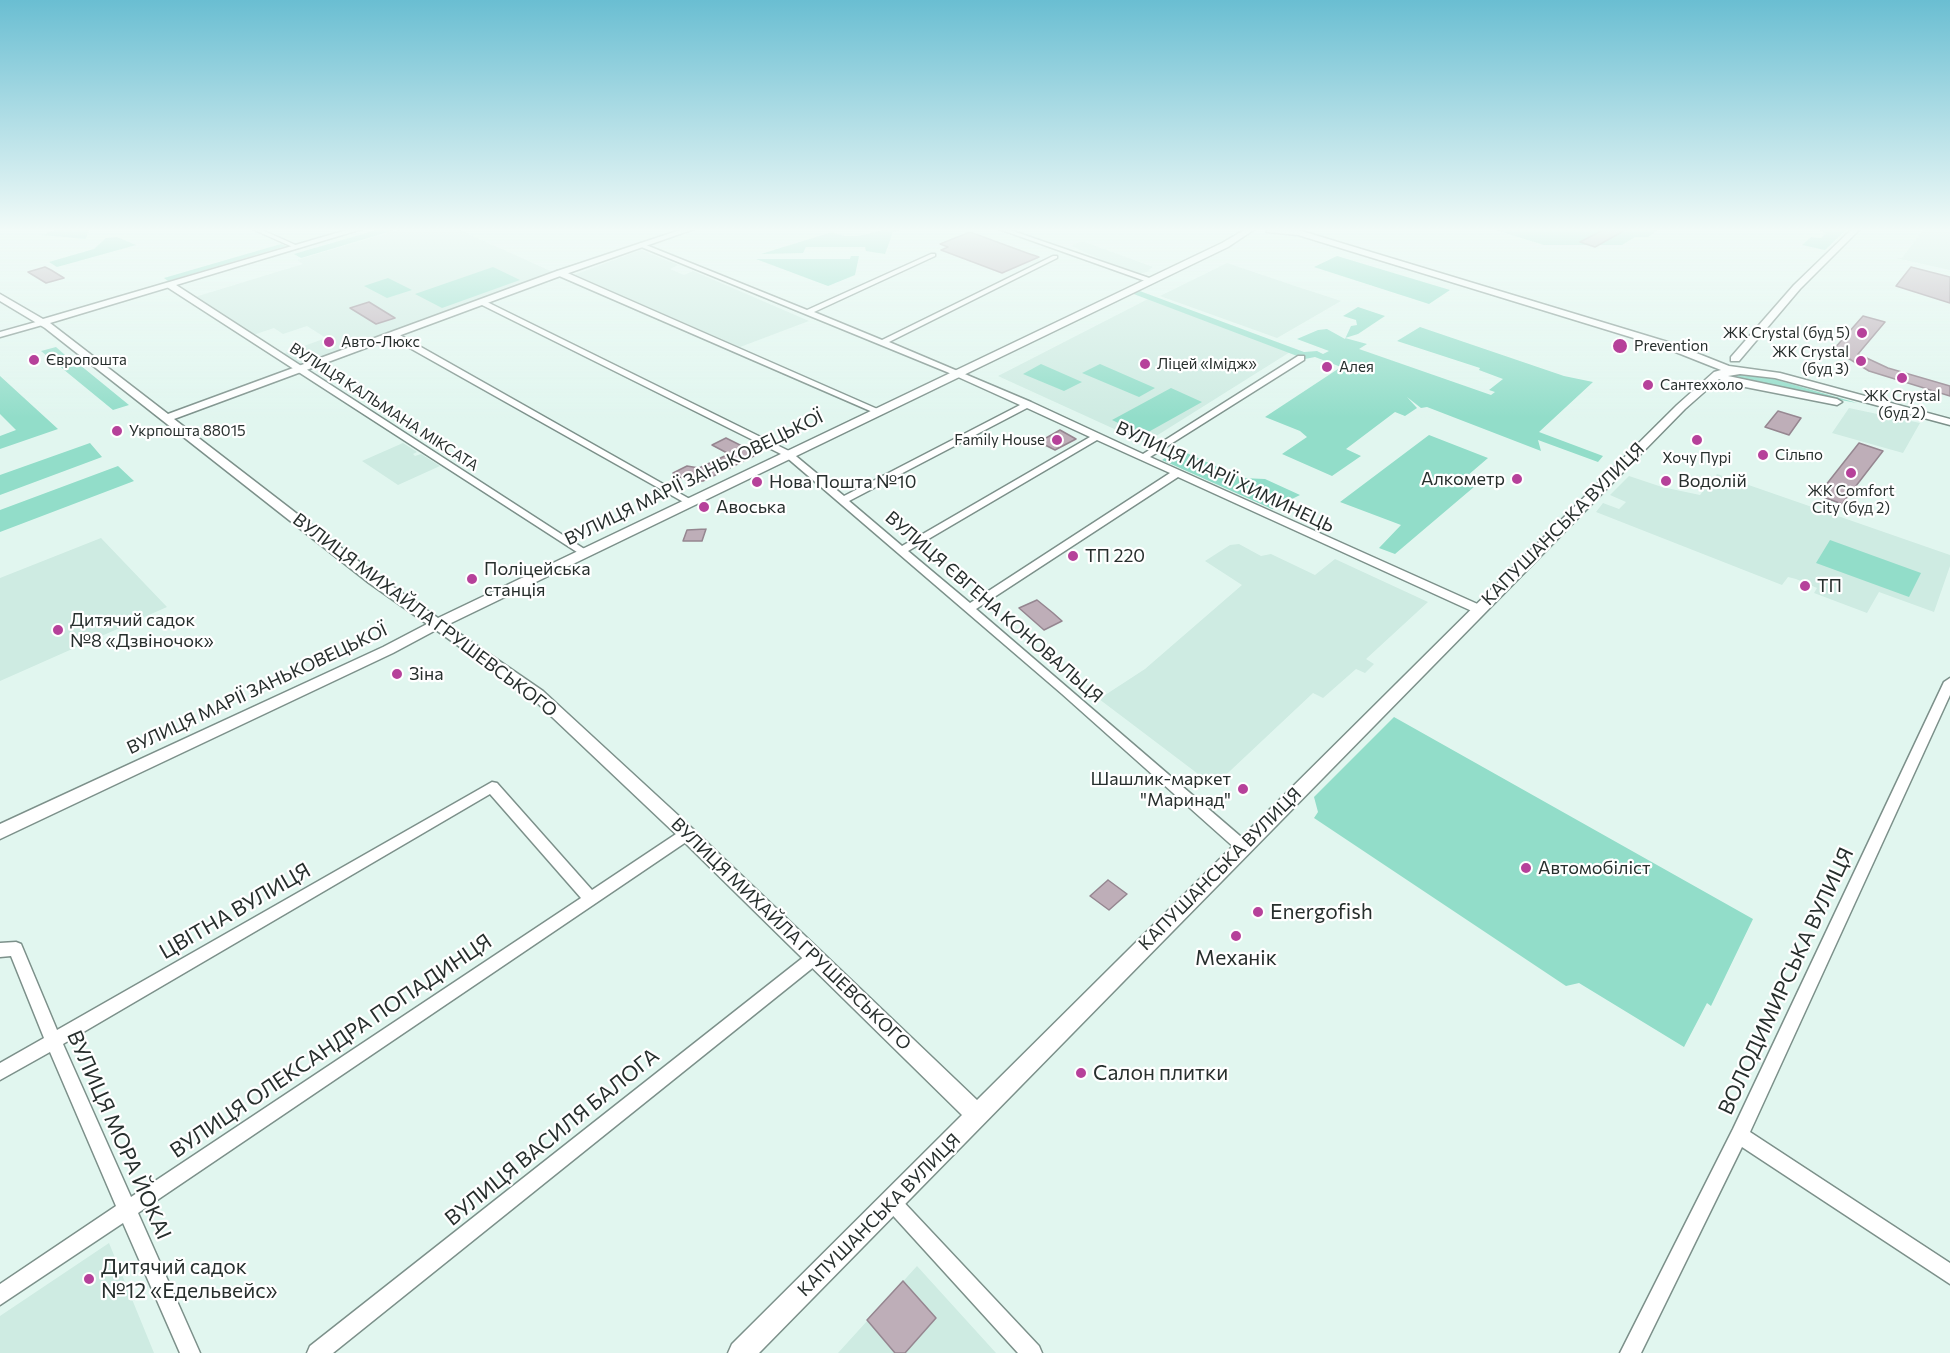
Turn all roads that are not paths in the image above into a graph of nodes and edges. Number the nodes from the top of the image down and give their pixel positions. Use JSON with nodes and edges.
{"nodes":[{"id":1,"x":145,"y":292,"type":"edge"},
{"id":2,"x":181,"y":292,"type":"edge"},
{"id":3,"x":510,"y":292,"type":"edge"},
{"id":4,"x":604,"y":292,"type":"edge"},
{"id":5,"x":759,"y":292,"type":"edge"},
{"id":6,"x":852,"y":292,"type":"edge"},
{"id":7,"x":984,"y":292,"type":"edge"},
{"id":8,"x":1126,"y":292,"type":"edge"},
{"id":9,"x":1491,"y":292,"type":"edge"},
{"id":10,"x":1794,"y":292,"type":"edge"},
{"id":11,"x":0,"y":297,"type":"edge"},
{"id":12,"x":482,"y":303,"type":"junction"},
{"id":13,"x":808,"y":312,"type":"junction"},
{"id":14,"x":43,"y":322,"type":"junction"},
{"id":15,"x":0,"y":335,"type":"edge"},
{"id":16,"x":395,"y":336,"type":"junction"},
{"id":17,"x":884,"y":342,"type":"junction"},
{"id":18,"x":1301,"y":358,"type":"dead end"},
{"id":19,"x":1718,"y":365,"type":"junction"},
{"id":20,"x":1739,"y":366,"type":"junction"},
{"id":21,"x":299,"y":371,"type":"junction"},
{"id":22,"x":958,"y":373,"type":"junction"},
{"id":23,"x":1730,"y":381,"type":"junction"},
{"id":24,"x":1702,"y":387,"type":"junction"},
{"id":25,"x":1028,"y":404,"type":"junction"},
{"id":26,"x":878,"y":411,"type":"junction"},
{"id":27,"x":1905,"y":412,"type":"junction"},
{"id":28,"x":167,"y":418,"type":"junction"},
{"id":29,"x":1950,"y":422,"type":"edge"},
{"id":30,"x":1097,"y":436,"type":"junction"},
{"id":31,"x":788,"y":454,"type":"junction"},
{"id":32,"x":1144,"y":458,"type":"junction"},
{"id":33,"x":1177,"y":473,"type":"junction"},
{"id":34,"x":842,"y":501,"type":"junction"},
{"id":35,"x":690,"y":502,"type":"junction"},
{"id":36,"x":901,"y":551,"type":"junction"},
{"id":37,"x":584,"y":552,"type":"junction"},
{"id":38,"x":968,"y":609,"type":"junction"},
{"id":39,"x":1478,"y":609,"type":"junction"},
{"id":40,"x":439,"y":623,"type":"junction"},
{"id":41,"x":1950,"y":682,"type":"edge"},
{"id":42,"x":0,"y":832,"type":"edge"},
{"id":43,"x":687,"y":834,"type":"junction"},
{"id":44,"x":1242,"y":846,"type":"junction"},
{"id":45,"x":591,"y":899,"type":"junction"},
{"id":46,"x":0,"y":950,"type":"edge"},
{"id":47,"x":815,"y":957,"type":"junction"},
{"id":48,"x":53,"y":1041,"type":"junction"},
{"id":49,"x":0,"y":1072,"type":"edge"},
{"id":50,"x":978,"y":1116,"type":"junction"},
{"id":51,"x":1739,"y":1135,"type":"junction"},
{"id":52,"x":892,"y":1202,"type":"junction"},
{"id":53,"x":128,"y":1210,"type":"junction"},
{"id":54,"x":1950,"y":1274,"type":"edge"},
{"id":55,"x":0,"y":1295,"type":"edge"},
{"id":56,"x":190,"y":1353,"type":"edge"},
{"id":57,"x":317,"y":1353,"type":"edge"},
{"id":58,"x":741,"y":1353,"type":"edge"},
{"id":59,"x":1032,"y":1353,"type":"edge"},
{"id":60,"x":1630,"y":1353,"type":"edge"}],
"edges":[{"from":1,"to":14,"type":"street"},
{"from":2,"to":21,"type":"street","name":"ВУЛИЦЯ КАЛЬМАНА МІКСАТА"},
{"from":3,"to":12,"type":"street"},
{"from":4,"to":26,"type":"street"},
{"from":5,"to":13,"type":"street","name":"ВУЛИЦЯ МАРІЇ ХИМИНЕЦЬ"},
{"from":6,"to":13,"type":"street"},
{"from":7,"to":17,"type":"street"},
{"from":8,"to":22,"type":"street","name":"ВУЛИЦЯ МАРІЇ ЗАНЬКОВЕЦЬКОЇ"},
{"from":9,"to":19,"type":"street"},
{"from":10,"to":20,"type":"street"},
{"from":11,"to":14,"type":"street","name":"ВУЛИЦЯ МИХАЙЛА ГРУШЕВСЬКОГО"},
{"from":12,"to":16,"type":"street"},
{"from":12,"to":31,"type":"street","name":"ВУЛИЦЯ ЄВГЕНА КОНОВАЛЬЦЯ"},
{"from":13,"to":17,"type":"street","name":"ВУЛИЦЯ МАРІЇ ХИМИНЕЦЬ"},
{"from":14,"to":15,"type":"street"},
{"from":14,"to":28,"type":"street","name":"ВУЛИЦЯ МИХАЙЛА ГРУШЕВСЬКОГО"},
{"from":16,"to":21,"type":"street"},
{"from":16,"to":35,"type":"street"},
{"from":17,"to":22,"type":"street","name":"ВУЛИЦЯ МАРІЇ ХИМИНЕЦЬ"},
{"from":18,"to":32,"type":"street"},
{"from":19,"to":20,"type":"street"},
{"from":19,"to":20,"type":"street"},
{"from":19,"to":23,"type":"street"},
{"from":19,"to":24,"type":"street","name":"КАПУШАНСЬКА ВУЛИЦЯ"},
{"from":20,"to":27,"type":"street"},
{"from":21,"to":28,"type":"street"},
{"from":21,"to":37,"type":"street","name":"ВУЛИЦЯ КАЛЬМАНА МІКСАТА"},
{"from":22,"to":25,"type":"street","name":"ВУЛИЦЯ МАРІЇ ХИМИНЕЦЬ"},
{"from":22,"to":26,"type":"street","name":"ВУЛИЦЯ МАРІЇ ЗАНЬКОВЕЦЬКОЇ"},
{"from":23,"to":24,"type":"street"},
{"from":23,"to":27,"type":"street"},
{"from":24,"to":39,"type":"street","name":"КАПУШАНСЬКА ВУЛИЦЯ"},
{"from":25,"to":30,"type":"street","name":"ВУЛИЦЯ МАРІЇ ХИМИНЕЦЬ"},
{"from":25,"to":34,"type":"street"},
{"from":26,"to":31,"type":"street","name":"ВУЛИЦЯ МАРІЇ ЗАНЬКОВЕЦЬКОЇ"},
{"from":27,"to":29,"type":"street"},
{"from":28,"to":40,"type":"street","name":"ВУЛИЦЯ МИХАЙЛА ГРУШЕВСЬКОГО"},
{"from":30,"to":32,"type":"street","name":"ВУЛИЦЯ МАРІЇ ХИМИНЕЦЬ"},
{"from":30,"to":36,"type":"street"},
{"from":31,"to":34,"type":"street","name":"ВУЛИЦЯ ЄВГЕНА КОНОВАЛЬЦЯ"},
{"from":31,"to":35,"type":"street","name":"ВУЛИЦЯ МАРІЇ ЗАНЬКОВЕЦЬКОЇ"},
{"from":32,"to":33,"type":"street","name":"ВУЛИЦЯ МАРІЇ ХИМИНЕЦЬ"},
{"from":33,"to":38,"type":"street"},
{"from":33,"to":39,"type":"street","name":"ВУЛИЦЯ МАРІЇ ХИМИНЕЦЬ"},
{"from":34,"to":36,"type":"street","name":"ВУЛИЦЯ ЄВГЕНА КОНОВАЛЬЦЯ"},
{"from":35,"to":37,"type":"street","name":"ВУЛИЦЯ МАРІЇ ЗАНЬКОВЕЦЬКОЇ"},
{"from":36,"to":38,"type":"street","name":"ВУЛИЦЯ ЄВГЕНА КОНОВАЛЬЦЯ"},
{"from":37,"to":40,"type":"street","name":"ВУЛИЦЯ МАРІЇ ЗАНЬКОВЕЦЬКОЇ"},
{"from":38,"to":44,"type":"street","name":"ВУЛИЦЯ ЄВГЕНА КОНОВАЛЬЦЯ"},
{"from":39,"to":44,"type":"street","name":"КАПУШАНСЬКА ВУЛИЦЯ"},
{"from":40,"to":42,"type":"street","name":"ВУЛИЦЯ МАРІЇ ЗАНЬКОВЕЦЬКОЇ"},
{"from":40,"to":43,"type":"street","name":"ВУЛИЦЯ МИХАЙЛА ГРУШЕВСЬКОГО"},
{"from":41,"to":51,"type":"street","name":"ВОЛОДИМИРСЬКА ВУЛИЦЯ"},
{"from":43,"to":45,"type":"street","name":"ВУЛИЦЯ ОЛЕКСАНДРА ПОПАДИНЦЯ"},
{"from":43,"to":47,"type":"street","name":"ВУЛИЦЯ МИХАЙЛА ГРУШЕВСЬКОГО"},
{"from":44,"to":50,"type":"street","name":"КАПУШАНСЬКА ВУЛИЦЯ"},
{"from":45,"to":48,"type":"street","name":"ЦВІТНА ВУЛИЦЯ"},
{"from":45,"to":53,"type":"street","name":"ВУЛИЦЯ ОЛЕКСАНДРА ПОПАДИНЦЯ"},
{"from":46,"to":48,"type":"street","name":"ВУЛИЦЯ МОРА ЙОКАІ"},
{"from":47,"to":50,"type":"street","name":"ВУЛИЦЯ МИХАЙЛА ГРУШЕВСЬКОГО"},
{"from":47,"to":57,"type":"street","name":"ВУЛИЦЯ ВАСИЛЯ БАЛОГА"},
{"from":48,"to":49,"type":"street","name":"ЦВІТНА ВУЛИЦЯ"},
{"from":48,"to":53,"type":"street","name":"ВУЛИЦЯ МОРА ЙОКАІ"},
{"from":50,"to":52,"type":"street","name":"КАПУШАНСЬКА ВУЛИЦЯ"},
{"from":51,"to":54,"type":"street"},
{"from":51,"to":60,"type":"street","name":"ВОЛОДИМИРСЬКА ВУЛИЦЯ"},
{"from":52,"to":58,"type":"street","name":"КАПУШАНСЬКА ВУЛИЦЯ"},
{"from":52,"to":59,"type":"street"},
{"from":53,"to":55,"type":"street","name":"ВУЛИЦЯ ОЛЕКСАНДРА ПОПАДИНЦЯ"},
{"from":53,"to":56,"type":"street","name":"ВУЛИЦЯ МОРА ЙОКАІ"}]}
